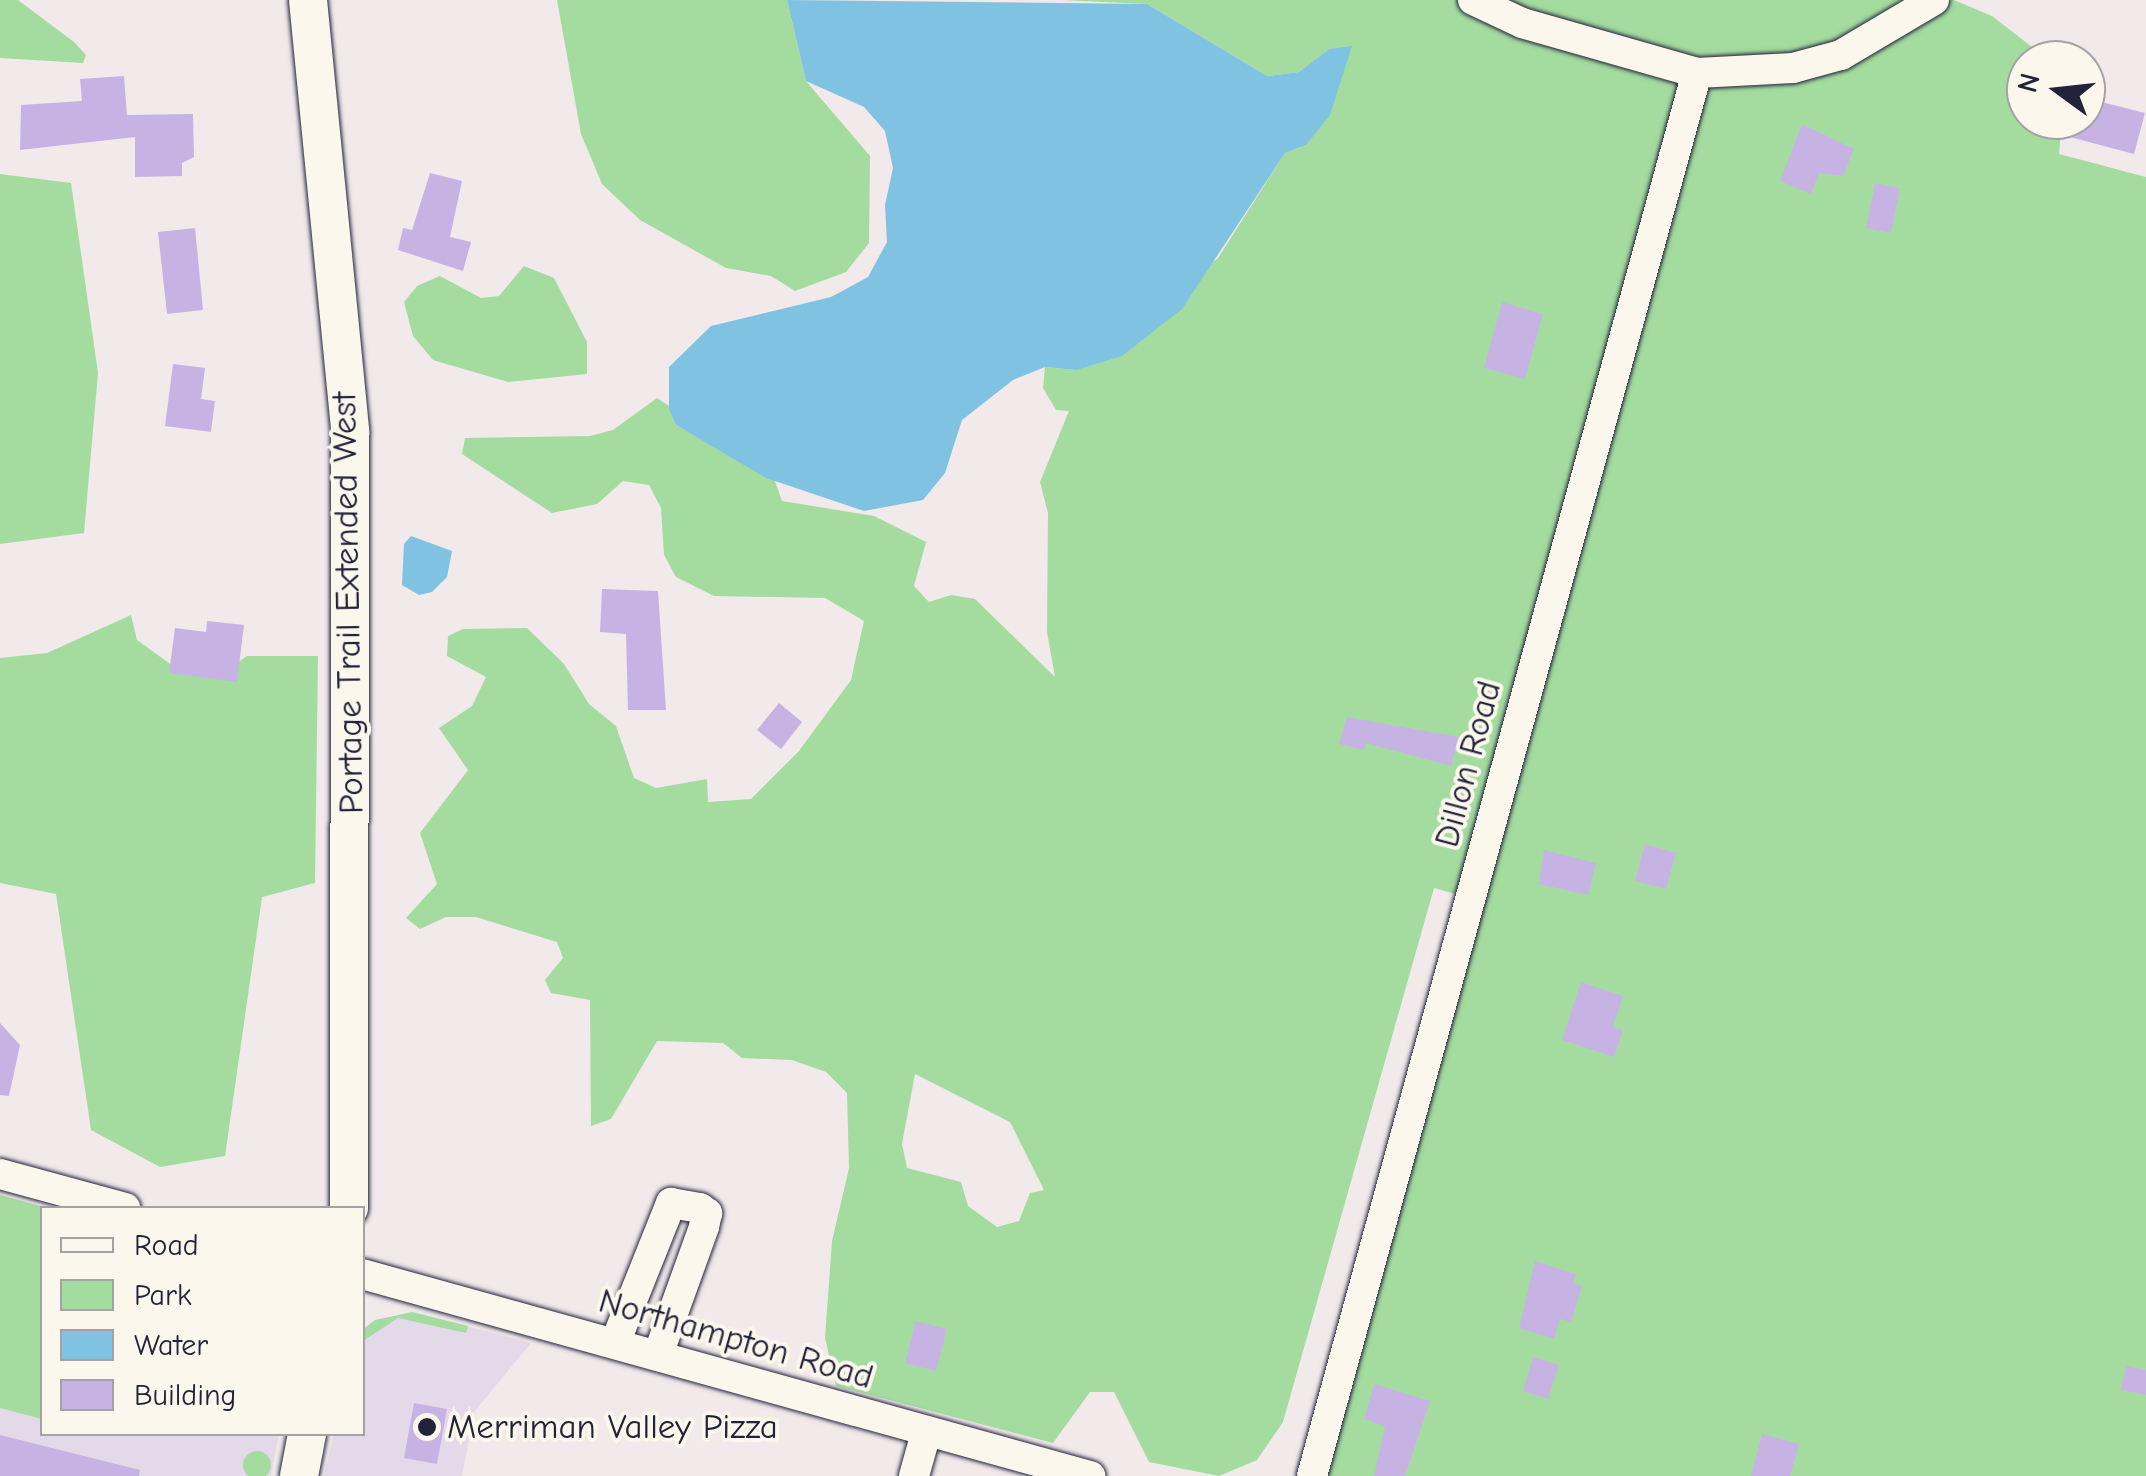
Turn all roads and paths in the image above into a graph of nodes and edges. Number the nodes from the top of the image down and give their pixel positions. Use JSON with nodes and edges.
{"nodes":[{"id":1,"x":308,"y":0,"type":"edge"},
{"id":2,"x":1473,"y":0,"type":"edge"},
{"id":3,"x":1934,"y":0,"type":"edge"},
{"id":4,"x":1697,"y":73,"type":"junction"},
{"id":5,"x":0,"y":1174,"type":"edge"},
{"id":6,"x":118,"y":1206,"type":"edge"},
{"id":7,"x":349,"y":1206,"type":"edge"},
{"id":8,"x":365,"y":1275,"type":"edge"},
{"id":9,"x":615,"y":1343,"type":"junction"},
{"id":10,"x":658,"y":1355,"type":"junction"},
{"id":11,"x":926,"y":1433,"type":"junction"},
{"id":12,"x":307,"y":1436,"type":"edge"},
{"id":13,"x":300,"y":1476,"type":"edge"},
{"id":14,"x":914,"y":1476,"type":"edge"},
{"id":15,"x":1090,"y":1476,"type":"edge"},
{"id":16,"x":1312,"y":1476,"type":"edge"}],
"edges":[{"from":1,"to":7,"type":"main road","name":"Portage Trail Extended West"},
{"from":2,"to":4,"type":"street"},
{"from":3,"to":4,"type":"street"},
{"from":4,"to":16,"type":"street","name":"Dillon Road"},
{"from":5,"to":6,"type":"street"},
{"from":8,"to":9,"type":"street","name":"Northampton Road"},
{"from":9,"to":10,"type":"street","name":"Northampton Road"},
{"from":9,"to":10,"type":"street"},
{"from":10,"to":11,"type":"street","name":"Northampton Road"},
{"from":11,"to":14,"type":"street"},
{"from":11,"to":15,"type":"street","name":"Northampton Road"},
{"from":12,"to":13,"type":"main road"}]}
